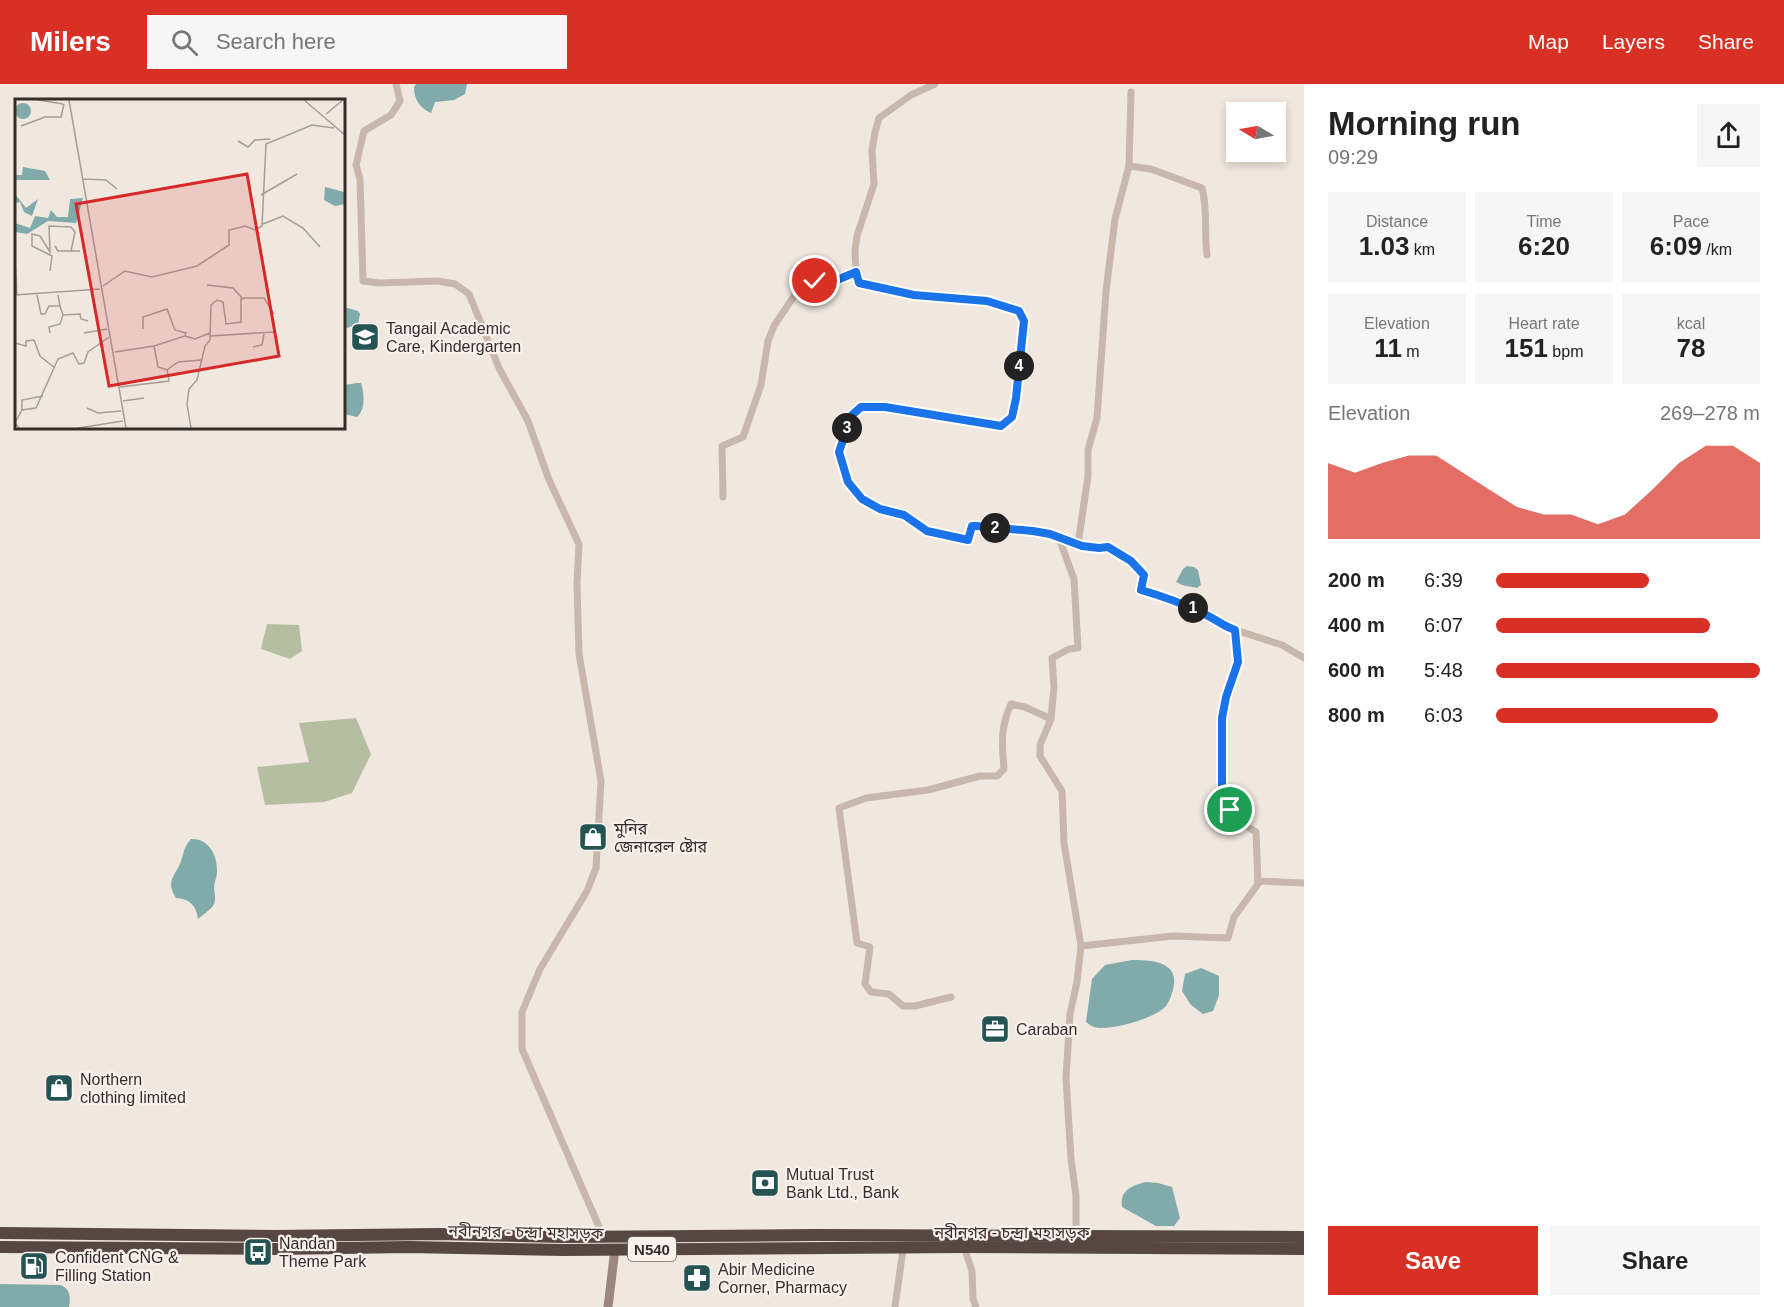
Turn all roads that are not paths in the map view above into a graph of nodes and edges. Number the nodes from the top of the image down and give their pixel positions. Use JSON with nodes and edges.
{"nodes":[{"id":1,"x":396,"y":84,"type":"edge"},
{"id":2,"x":935,"y":84,"type":"edge"},
{"id":3,"x":1131,"y":93,"type":"dead end"},
{"id":4,"x":1129,"y":166,"type":"junction"},
{"id":5,"x":1208,"y":255,"type":"dead end"},
{"id":6,"x":856,"y":272,"type":"junction"},
{"id":7,"x":723,"y":496,"type":"dead end"},
{"id":8,"x":1059,"y":538,"type":"junction"},
{"id":9,"x":1078,"y":544,"type":"junction"},
{"id":10,"x":1235,"y":630,"type":"junction"},
{"id":11,"x":1304,"y":658,"type":"edge"},
{"id":12,"x":1051,"y":718,"type":"junction"},
{"id":13,"x":1258,"y":881,"type":"junction"},
{"id":14,"x":1304,"y":883,"type":"edge"},
{"id":15,"x":1082,"y":946,"type":"junction"},
{"id":16,"x":951,"y":997,"type":"dead end"},
{"id":17,"x":0,"y":1233,"type":"edge"},
{"id":18,"x":242,"y":1235,"type":"junction"},
{"id":19,"x":603,"y":1236,"type":"junction"},
{"id":20,"x":1076,"y":1236,"type":"junction"},
{"id":21,"x":1304,"y":1237,"type":"edge"},
{"id":22,"x":0,"y":1247,"type":"edge"},
{"id":23,"x":964,"y":1247,"type":"junction"},
{"id":24,"x":241,"y":1248,"type":"junction"},
{"id":25,"x":615,"y":1249,"type":"junction"},
{"id":26,"x":903,"y":1249,"type":"junction"},
{"id":27,"x":1304,"y":1249,"type":"edge"},
{"id":28,"x":608,"y":1307,"type":"edge"},
{"id":29,"x":895,"y":1307,"type":"edge"},
{"id":30,"x":976,"y":1307,"type":"edge"}],
"edges":[{"from":1,"to":19,"type":"street"},
{"from":2,"to":6,"type":"street"},
{"from":3,"to":4,"type":"street"},
{"from":4,"to":5,"type":"street"},
{"from":4,"to":9,"type":"street"},
{"from":6,"to":7,"type":"street"},
{"from":6,"to":8,"type":"street"},
{"from":8,"to":9,"type":"street"},
{"from":8,"to":12,"type":"street"},
{"from":9,"to":10,"type":"street"},
{"from":10,"to":11,"type":"street"},
{"from":10,"to":13,"type":"street"},
{"from":12,"to":15,"type":"street"},
{"from":12,"to":16,"type":"street"},
{"from":13,"to":14,"type":"street"},
{"from":13,"to":15,"type":"street"},
{"from":15,"to":20,"type":"street"},
{"from":17,"to":18,"type":"highway","name":"নবীনগর - চন্দ্রা মহাসড়ক","number":"N540"},
{"from":18,"to":19,"type":"highway","name":"নবীনগর - চন্দ্রা মহাসড়ক","number":"N540"},
{"from":18,"to":24,"type":"highway"},
{"from":19,"to":20,"type":"highway","name":"নবীনগর - চন্দ্রা মহাসড়ক","number":"N540"},
{"from":20,"to":21,"type":"highway","name":"নবীনগর - চন্দ্রা মহাসড়ক","number":"N540"},
{"from":22,"to":24,"type":"highway","name":"নবীনগর - চন্দ্রা মহাসড়ক","number":"N540"},
{"from":23,"to":26,"type":"highway","name":"নবীনগর - চন্দ্রা মহাসড়ক","number":"N540"},
{"from":23,"to":27,"type":"highway","name":"নবীনগর - চন্দ্রা মহাসড়ক","number":"N540"},
{"from":23,"to":30,"type":"street"},
{"from":24,"to":25,"type":"highway","name":"নবীনগর - চন্দ্রা মহাসড়ক","number":"N540"},
{"from":25,"to":26,"type":"highway","name":"নবীনগর - চন্দ্রা মহাসড়ক","number":"N540"},
{"from":25,"to":28,"type":"street"},
{"from":26,"to":29,"type":"street"}]}
